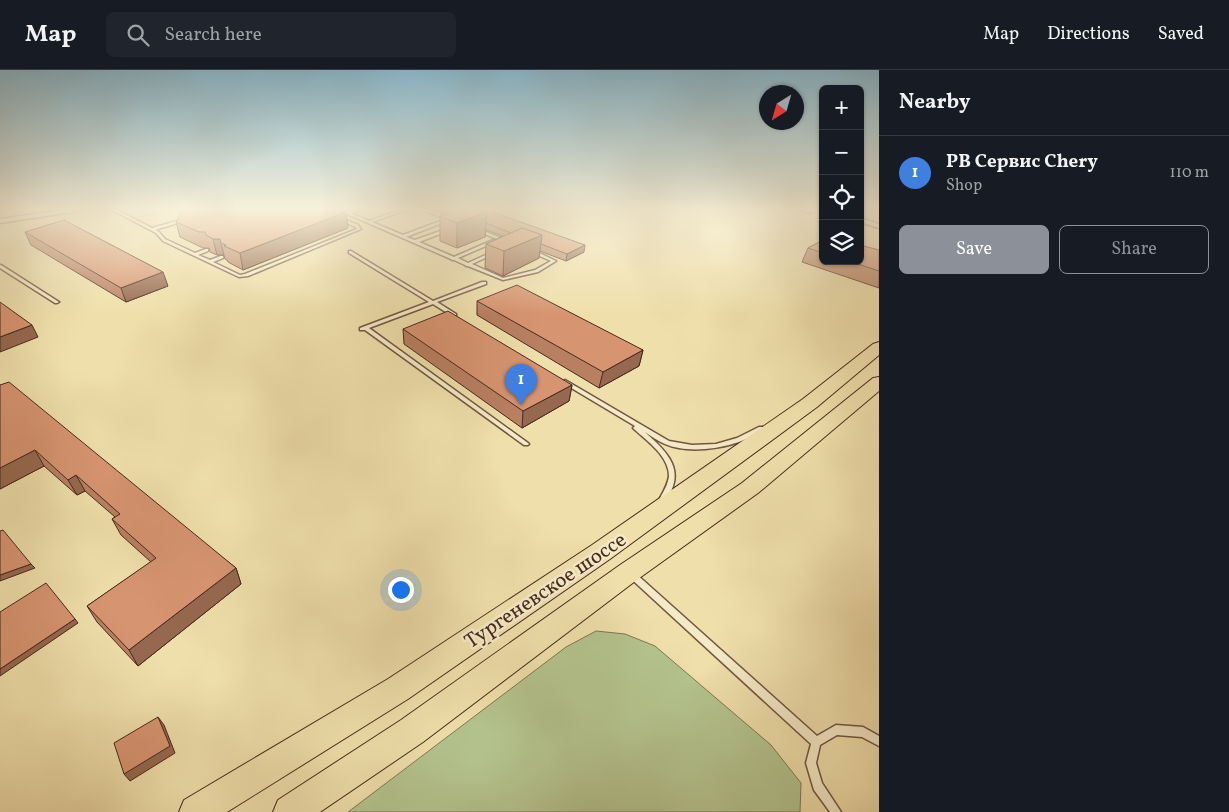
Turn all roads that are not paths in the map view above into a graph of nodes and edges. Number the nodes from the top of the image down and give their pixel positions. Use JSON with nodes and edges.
{"nodes":[{"id":1,"x":173,"y":245,"type":"edge"},
{"id":2,"x":320,"y":245,"type":"edge"},
{"id":3,"x":421,"y":245,"type":"edge"},
{"id":4,"x":487,"y":245,"type":"edge"},
{"id":5,"x":512,"y":245,"type":"edge"},
{"id":6,"x":506,"y":247,"type":"edge"},
{"id":7,"x":207,"y":250,"type":"edge"},
{"id":8,"x":498,"y":250,"type":"edge"},
{"id":9,"x":529,"y":250,"type":"edge"},
{"id":10,"x":350,"y":252,"type":"dead end"},
{"id":11,"x":194,"y":255,"type":"junction"},
{"id":12,"x":222,"y":257,"type":"edge"},
{"id":13,"x":454,"y":259,"type":"junction"},
{"id":14,"x":209,"y":262,"type":"junction"},
{"id":15,"x":467,"y":264,"type":"junction"},
{"id":16,"x":0,"y":266,"type":"edge"},
{"id":17,"x":484,"y":283,"type":"dead end"},
{"id":18,"x":58,"y":302,"type":"dead end"},
{"id":19,"x":433,"y":302,"type":"junction"},
{"id":20,"x":458,"y":317,"type":"edge"},
{"id":21,"x":879,"y":347,"type":"edge"},
{"id":22,"x":556,"y":377,"type":"edge"},
{"id":23,"x":879,"y":382,"type":"edge"},
{"id":24,"x":810,"y":403,"type":"junction"},
{"id":25,"x":626,"y":419,"type":"junction"},
{"id":26,"x":526,"y":444,"type":"dead end"},
{"id":27,"x":635,"y":528,"type":"junction"},
{"id":28,"x":629,"y":572,"type":"junction"},
{"id":29,"x":879,"y":741,"type":"edge"},
{"id":30,"x":816,"y":742,"type":"junction"},
{"id":31,"x":196,"y":812,"type":"edge"},
{"id":32,"x":290,"y":812,"type":"edge"},
{"id":33,"x":836,"y":812,"type":"edge"}],
"edges":[{"from":1,"to":11,"type":"lane"},
{"from":2,"to":14,"type":"lane"},
{"from":3,"to":13,"type":"lane"},
{"from":4,"to":13,"type":"lane"},
{"from":5,"to":6,"type":"lane"},
{"from":7,"to":11,"type":"lane"},
{"from":8,"to":15,"type":"lane"},
{"from":9,"to":15,"type":"lane"},
{"from":10,"to":19,"type":"lane"},
{"from":11,"to":14,"type":"lane"},
{"from":12,"to":14,"type":"lane"},
{"from":13,"to":15,"type":"lane"},
{"from":16,"to":18,"type":"lane"},
{"from":17,"to":19,"type":"lane"},
{"from":19,"to":20,"type":"lane"},
{"from":19,"to":26,"type":"lane"},
{"from":21,"to":24,"type":"highway","name":"Тургеневское шоссе"},
{"from":22,"to":25,"type":"lane"},
{"from":23,"to":28,"type":"highway","name":"Тургеневское шоссе"},
{"from":24,"to":25,"type":"lane"},
{"from":24,"to":27,"type":"highway","name":"Тургеневское шоссе"},
{"from":25,"to":27,"type":"lane"},
{"from":27,"to":31,"type":"highway","name":"Тургеневское шоссе"},
{"from":28,"to":30,"type":"lane"},
{"from":28,"to":32,"type":"highway","name":"Тургеневское шоссе"},
{"from":29,"to":30,"type":"lane"},
{"from":30,"to":33,"type":"lane"}]}
